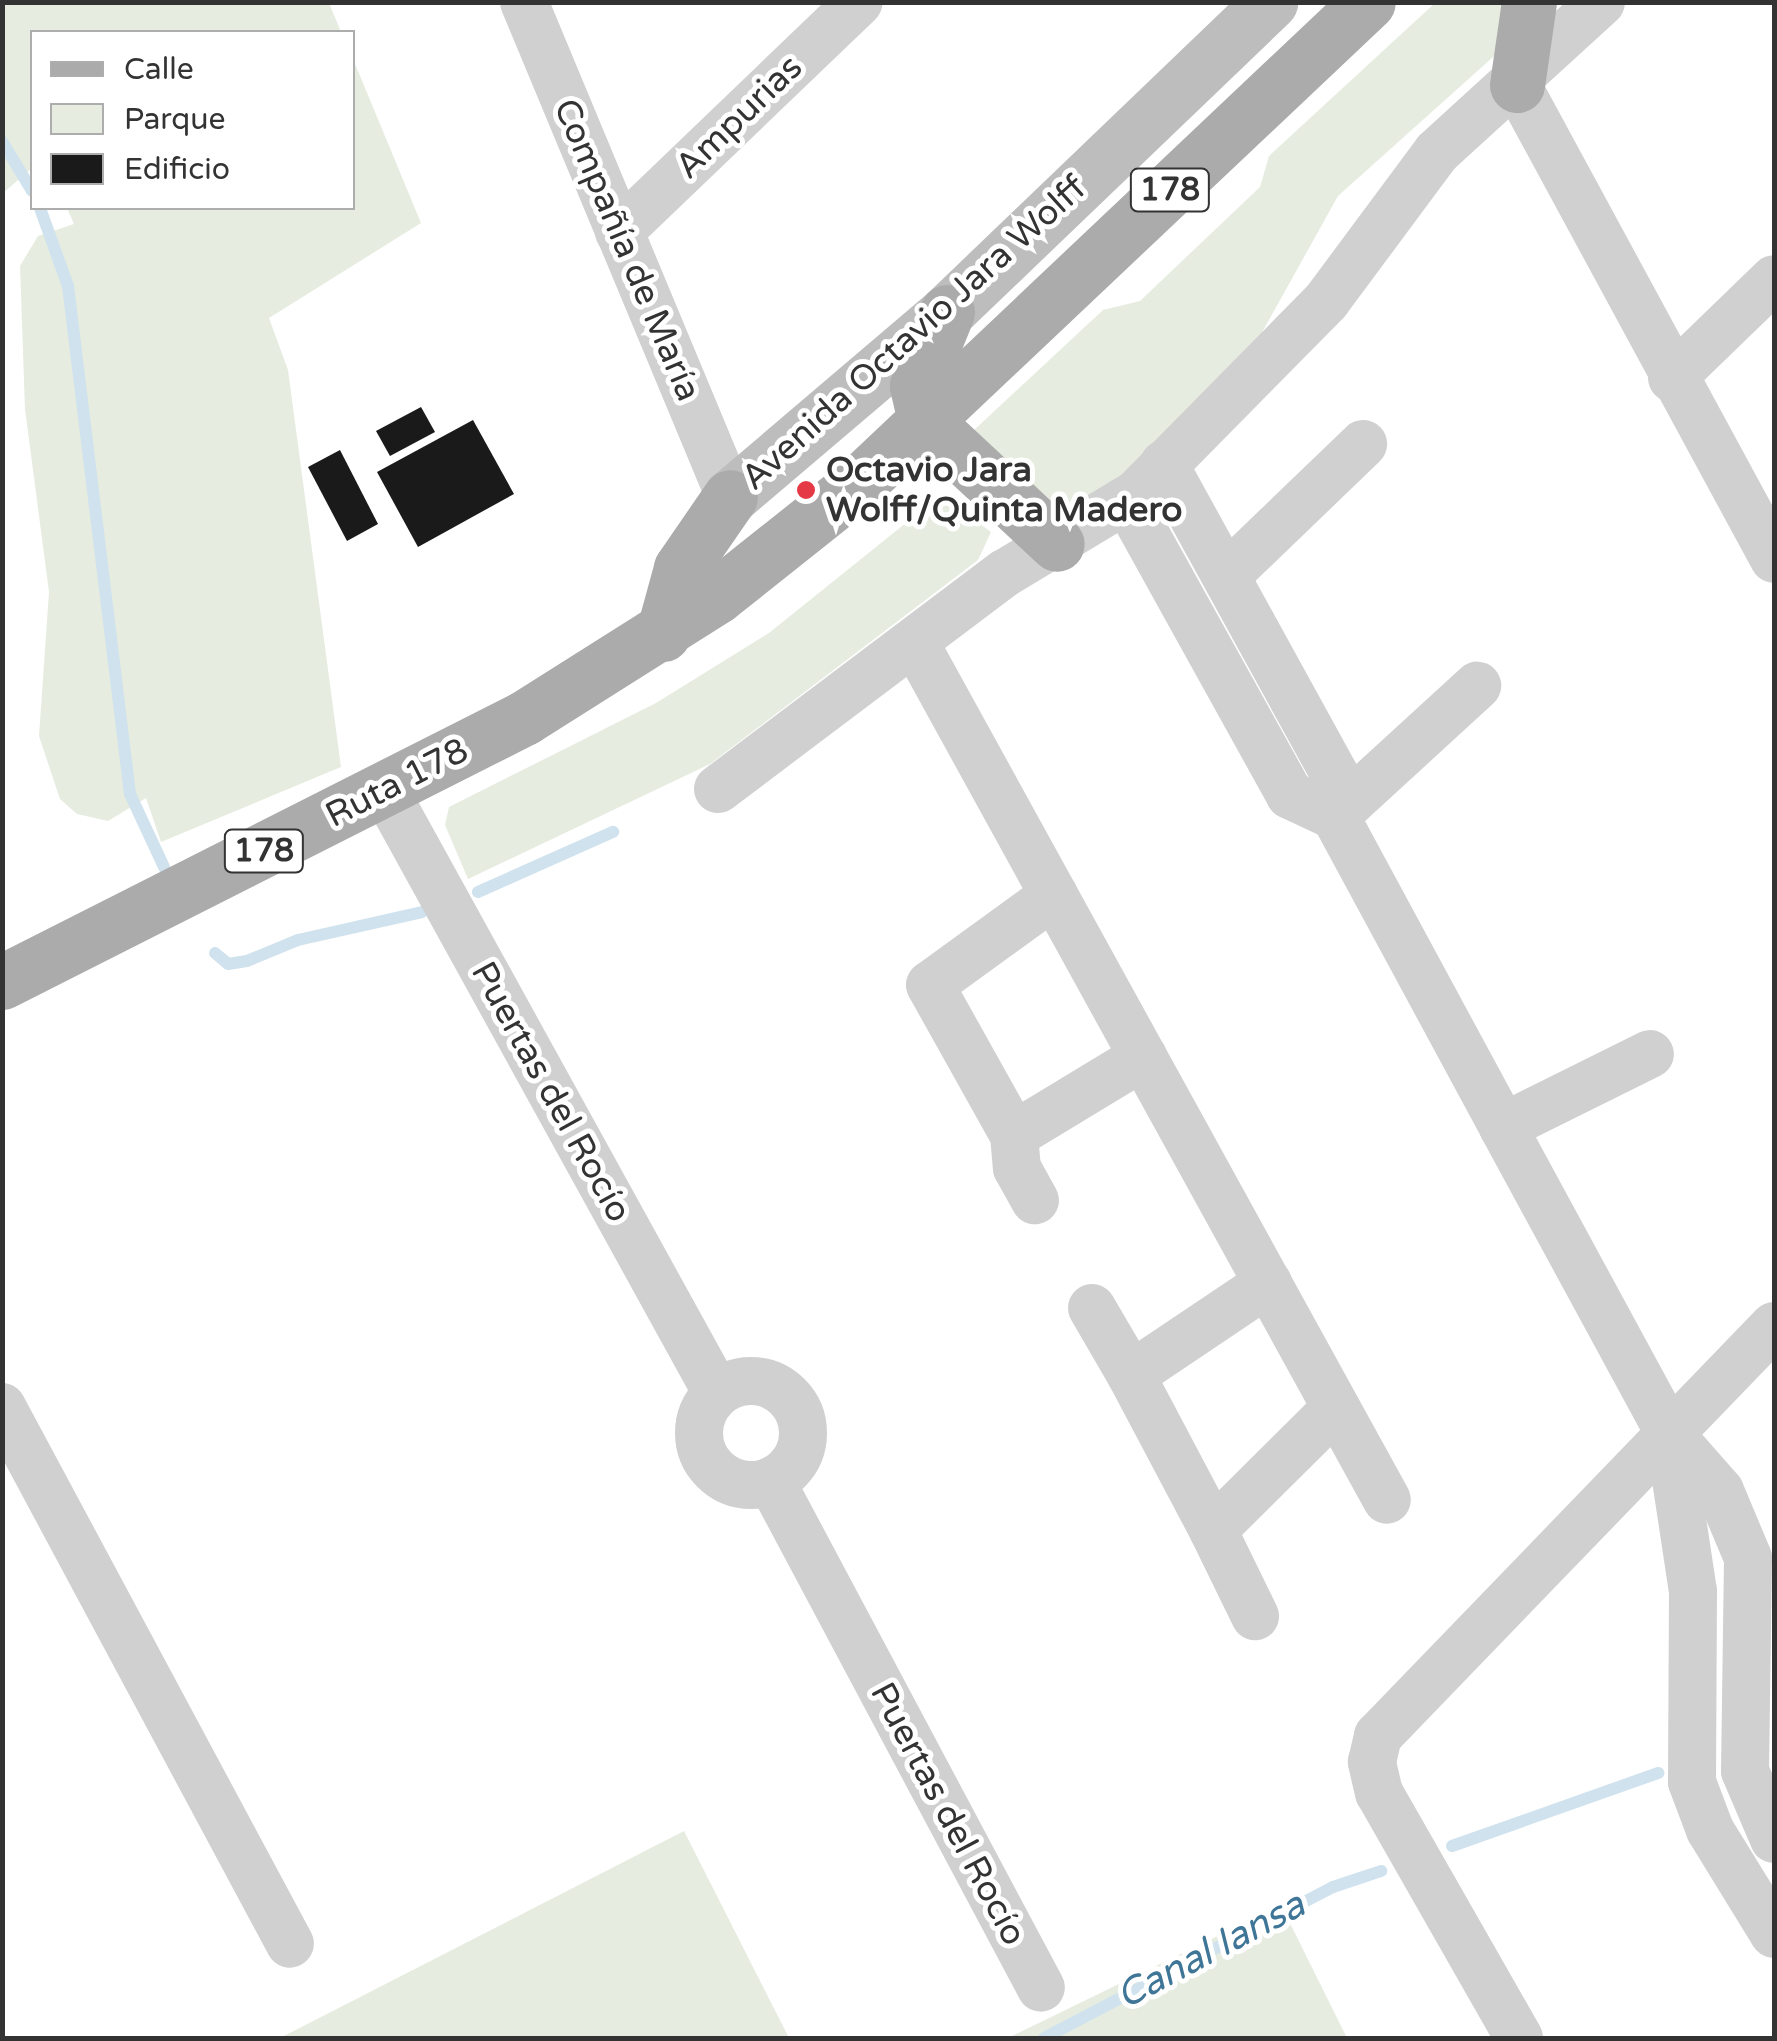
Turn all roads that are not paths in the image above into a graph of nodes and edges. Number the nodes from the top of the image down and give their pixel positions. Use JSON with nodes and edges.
{"nodes":[{"id":1,"x":524,"y":2,"type":"edge"},
{"id":2,"x":859,"y":2,"type":"edge"},
{"id":3,"x":1270,"y":2,"type":"edge"},
{"id":4,"x":1368,"y":2,"type":"edge"},
{"id":5,"x":1529,"y":2,"type":"edge"},
{"id":6,"x":1601,"y":2,"type":"edge"},
{"id":7,"x":1516,"y":85,"type":"junction"},
{"id":8,"x":619,"y":232,"type":"junction"},
{"id":9,"x":1774,"y":279,"type":"edge"},
{"id":10,"x":946,"y":312,"type":"junction"},
{"id":11,"x":1672,"y":378,"type":"junction"},
{"id":12,"x":925,"y":420,"type":"junction"},
{"id":13,"x":1363,"y":444,"type":"dead end"},
{"id":14,"x":1164,"y":464,"type":"junction"},
{"id":15,"x":730,"y":497,"type":"junction"},
{"id":16,"x":1126,"y":501,"type":"junction"},
{"id":17,"x":1057,"y":544,"type":"junction"},
{"id":18,"x":1774,"y":559,"type":"edge"},
{"id":19,"x":1227,"y":575,"type":"junction"},
{"id":20,"x":663,"y":634,"type":"junction"},
{"id":21,"x":915,"y":644,"type":"junction"},
{"id":22,"x":1281,"y":675,"type":"junction"},
{"id":23,"x":1477,"y":686,"type":"dead end"},
{"id":24,"x":1235,"y":700,"type":"junction"},
{"id":25,"x":524,"y":718,"type":"joint"},
{"id":26,"x":385,"y":790,"type":"junction"},
{"id":27,"x":718,"y":790,"type":"dead end"},
{"id":28,"x":1335,"y":816,"type":"junction"},
{"id":29,"x":1054,"y":894,"type":"junction"},
{"id":30,"x":2,"y":982,"type":"edge"},
{"id":31,"x":1650,"y":1054,"type":"dead end"},
{"id":32,"x":1143,"y":1057,"type":"junction"},
{"id":33,"x":1503,"y":1127,"type":"junction"},
{"id":34,"x":1014,"y":1135,"type":"junction"},
{"id":35,"x":1034,"y":1200,"type":"dead end"},
{"id":36,"x":1268,"y":1283,"type":"junction"},
{"id":37,"x":1092,"y":1308,"type":"dead end"},
{"id":38,"x":1774,"y":1326,"type":"edge"},
{"id":39,"x":1131,"y":1375,"type":"junction"},
{"id":40,"x":717,"y":1393,"type":"junction"},
{"id":41,"x":2,"y":1407,"type":"edge"},
{"id":42,"x":1336,"y":1408,"type":"junction"},
{"id":43,"x":1669,"y":1433,"type":"junction"},
{"id":44,"x":772,"y":1481,"type":"junction"},
{"id":45,"x":1387,"y":1500,"type":"dead end"},
{"id":46,"x":1214,"y":1530,"type":"junction"},
{"id":47,"x":1255,"y":1616,"type":"dead end"},
{"id":48,"x":1774,"y":1839,"type":"edge"},
{"id":49,"x":1774,"y":1934,"type":"edge"},
{"id":50,"x":290,"y":1944,"type":"dead end"},
{"id":51,"x":1041,"y":1988,"type":"dead end"},
{"id":52,"x":1519,"y":2038,"type":"edge"}],
"edges":[{"from":1,"to":8,"type":"street","name":"Compañía de María"},
{"from":2,"to":8,"type":"street","name":"Ampurias"},
{"from":3,"to":10,"type":"street","name":"Avenida Octavio Jara Wolff"},
{"from":4,"to":12,"type":"main road","name":"Avenida Octavio Jara Wolff","number":"178"},
{"from":5,"to":7,"type":"main road"},
{"from":6,"to":7,"type":"street"},
{"from":7,"to":11,"type":"street"},
{"from":7,"to":14,"type":"street"},
{"from":8,"to":15,"type":"street","name":"Compañía de María"},
{"from":9,"to":11,"type":"street"},
{"from":10,"to":12,"type":"main road"},
{"from":10,"to":15,"type":"street","name":"Avenida Octavio Jara Wolff"},
{"from":11,"to":18,"type":"street"},
{"from":12,"to":17,"type":"main road"},
{"from":12,"to":20,"type":"main road","name":"Avenida Octavio Jara Wolff","number":"178"},
{"from":13,"to":19,"type":"street"},
{"from":14,"to":16,"type":"street"},
{"from":14,"to":19,"type":"street"},
{"from":15,"to":20,"type":"main road"},
{"from":16,"to":17,"type":"street"},
{"from":16,"to":24,"type":"street"},
{"from":17,"to":21,"type":"street"},
{"from":19,"to":22,"type":"street"},
{"from":20,"to":25,"type":"main road","name":"Avenida Octavio Jara Wolff","number":"178"},
{"from":21,"to":27,"type":"street"},
{"from":21,"to":29,"type":"street"},
{"from":22,"to":24,"type":"street"},
{"from":22,"to":28,"type":"street"},
{"from":23,"to":28,"type":"street"},
{"from":24,"to":28,"type":"street"},
{"from":25,"to":26,"type":"main road","name":"Ruta 178","number":"178"},
{"from":26,"to":30,"type":"main road","name":"Ruta 178","number":"178"},
{"from":26,"to":40,"type":"street","name":"Puertas del Rocío"},
{"from":28,"to":33,"type":"street"},
{"from":29,"to":32,"type":"street"},
{"from":29,"to":34,"type":"street"},
{"from":31,"to":33,"type":"street"},
{"from":32,"to":34,"type":"street"},
{"from":32,"to":36,"type":"street"},
{"from":33,"to":43,"type":"street"},
{"from":34,"to":35,"type":"street"},
{"from":36,"to":39,"type":"street"},
{"from":36,"to":42,"type":"street"},
{"from":37,"to":39,"type":"street"},
{"from":38,"to":43,"type":"street"},
{"from":39,"to":46,"type":"street"},
{"from":40,"to":44,"type":"street"},
{"from":40,"to":44,"type":"street"},
{"from":41,"to":50,"type":"street"},
{"from":42,"to":45,"type":"street"},
{"from":42,"to":46,"type":"street"},
{"from":43,"to":48,"type":"street"},
{"from":43,"to":49,"type":"street"},
{"from":43,"to":52,"type":"street"},
{"from":44,"to":51,"type":"street","name":"Puertas del Rocío"},
{"from":46,"to":47,"type":"street"}]}
